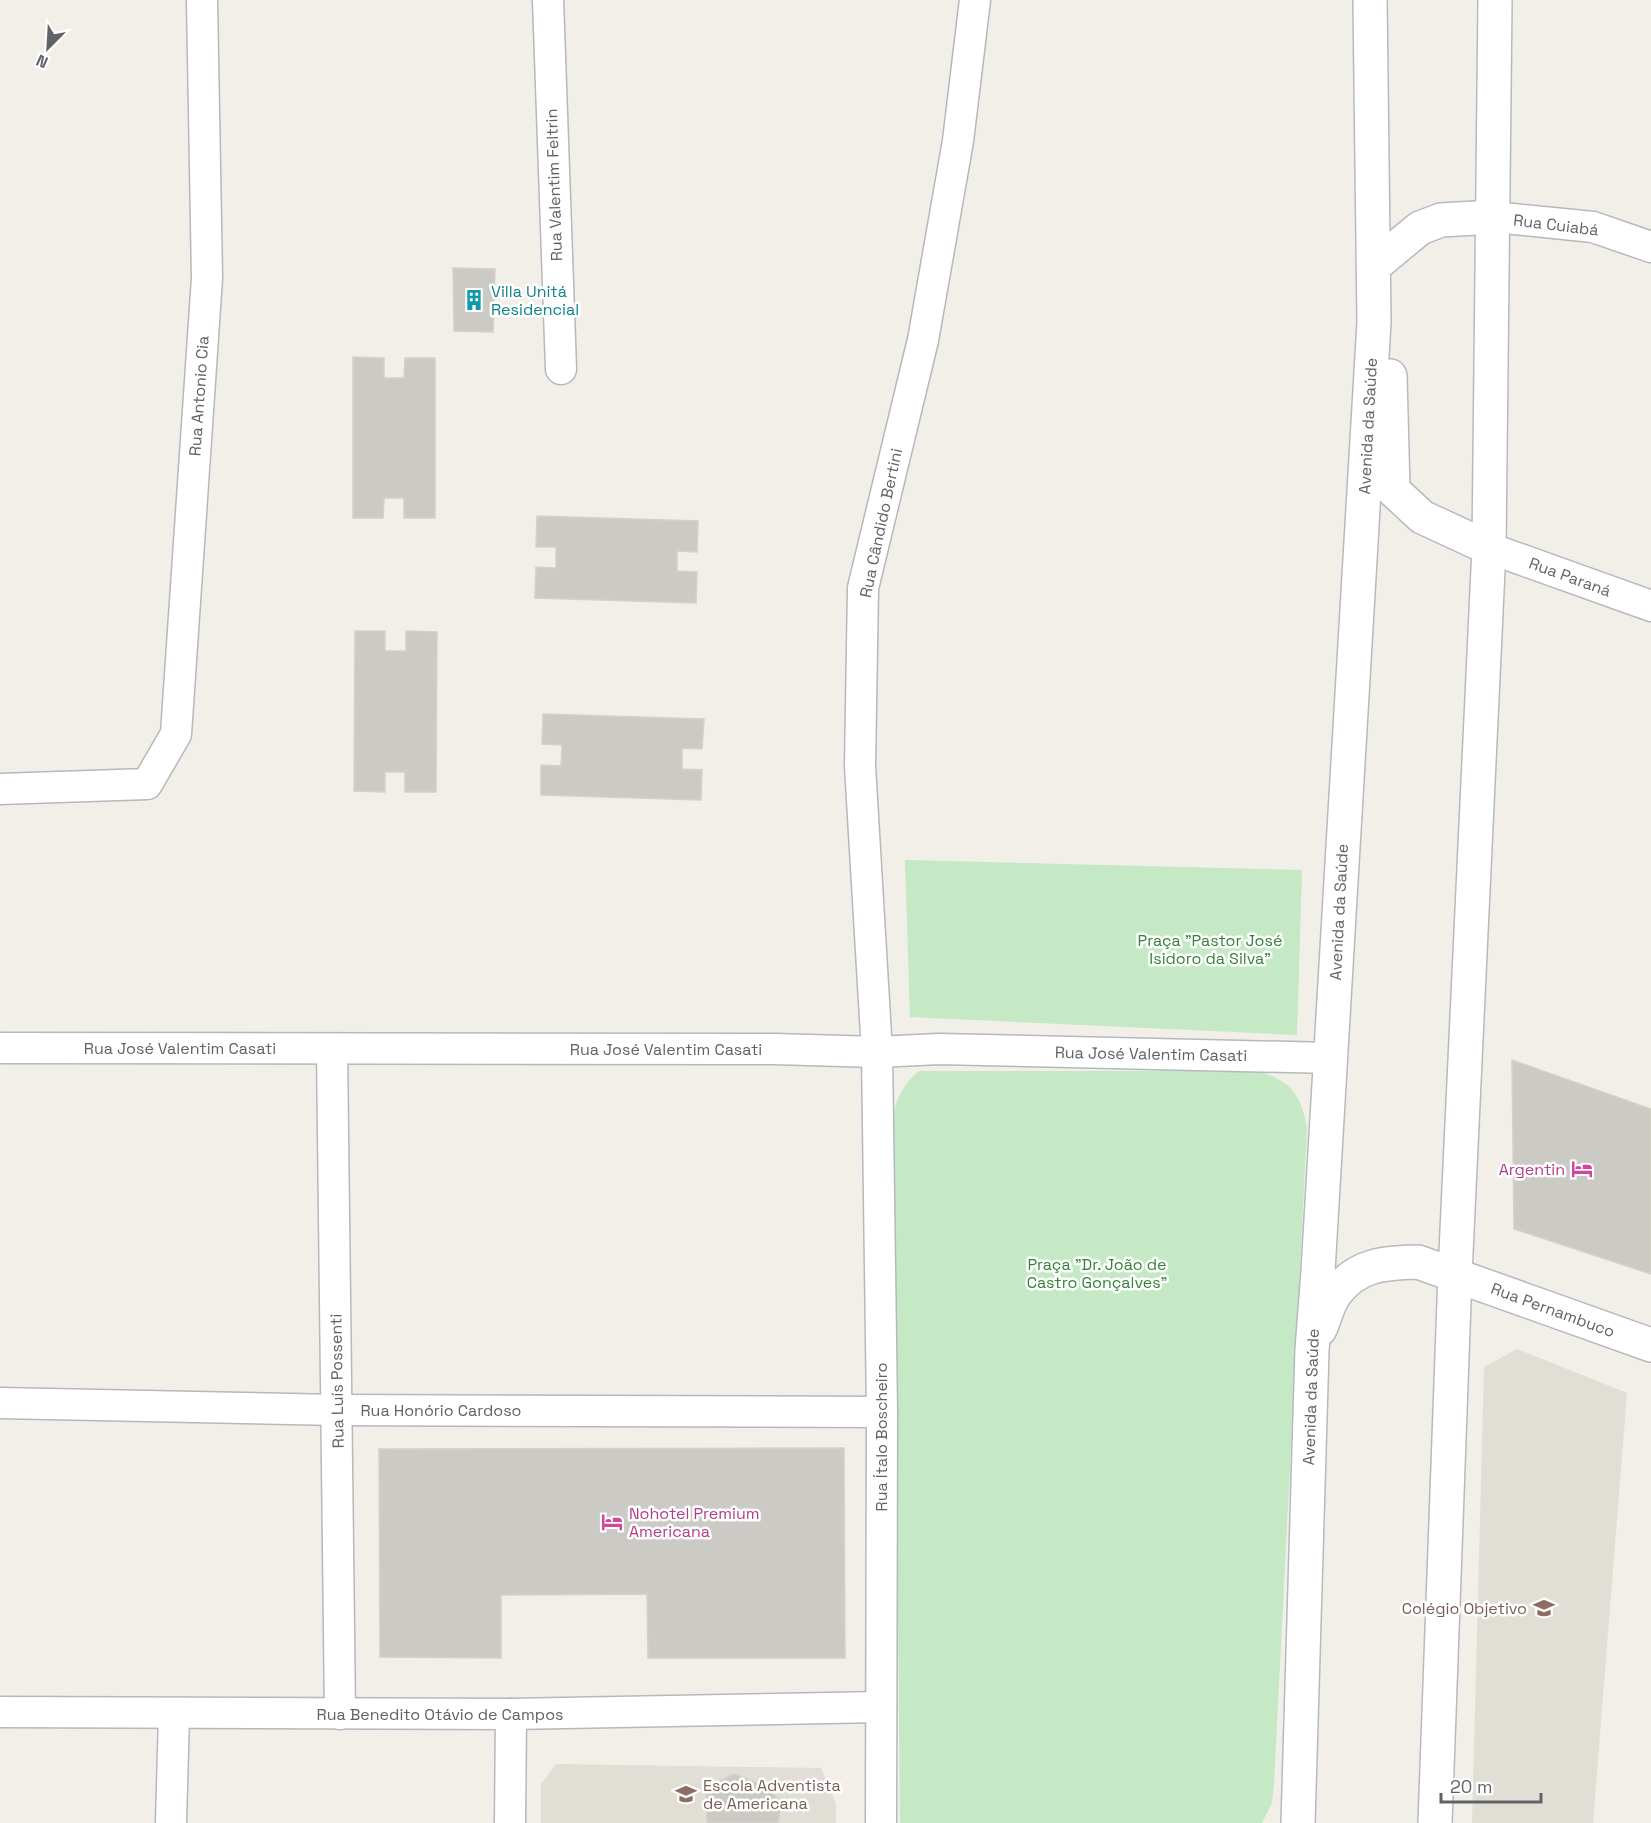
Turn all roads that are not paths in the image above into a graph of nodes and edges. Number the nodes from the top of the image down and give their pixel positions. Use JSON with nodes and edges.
{"nodes":[{"id":1,"x":202,"y":0,"type":"edge"},
{"id":2,"x":548,"y":0,"type":"edge"},
{"id":3,"x":975,"y":0,"type":"edge"},
{"id":4,"x":1371,"y":0,"type":"edge"},
{"id":5,"x":1495,"y":0,"type":"edge"},
{"id":6,"x":1494,"y":217,"type":"junction"},
{"id":7,"x":1651,"y":247,"type":"edge"},
{"id":8,"x":1374,"y":266,"type":"junction"},
{"id":9,"x":1374,"y":322,"type":"junction"},
{"id":10,"x":561,"y":369,"type":"dead end"},
{"id":11,"x":1489,"y":548,"type":"junction"},
{"id":12,"x":1651,"y":606,"type":"edge"},
{"id":13,"x":0,"y":789,"type":"edge"},
{"id":14,"x":0,"y":1048,"type":"edge"},
{"id":15,"x":332,"y":1048,"type":"junction"},
{"id":16,"x":877,"y":1052,"type":"junction"},
{"id":17,"x":1331,"y":1058,"type":"junction"},
{"id":18,"x":1455,"y":1274,"type":"junction"},
{"id":19,"x":1651,"y":1345,"type":"edge"},
{"id":20,"x":1311,"y":1350,"type":"junction"},
{"id":21,"x":0,"y":1402,"type":"edge"},
{"id":22,"x":337,"y":1410,"type":"junction"},
{"id":23,"x":882,"y":1412,"type":"junction"},
{"id":24,"x":881,"y":1707,"type":"junction"},
{"id":25,"x":0,"y":1712,"type":"edge"},
{"id":26,"x":174,"y":1714,"type":"junction"},
{"id":27,"x":340,"y":1714,"type":"junction"},
{"id":28,"x":511,"y":1714,"type":"junction"},
{"id":29,"x":171,"y":1823,"type":"edge"},
{"id":30,"x":510,"y":1823,"type":"edge"},
{"id":31,"x":881,"y":1823,"type":"edge"},
{"id":32,"x":1298,"y":1823,"type":"edge"},
{"id":33,"x":1435,"y":1823,"type":"edge"}],
"edges":[{"from":1,"to":13,"type":"street","name":"Rua Antonio Cia"},
{"from":2,"to":10,"type":"street","name":"Rua Valentim Feltrin"},
{"from":3,"to":16,"type":"street","name":"Rua Cândido Bertini"},
{"from":4,"to":8,"type":"main road","name":"Avenida da Saúde"},
{"from":5,"to":6,"type":"main road"},
{"from":6,"to":7,"type":"street","name":"Rua Cuiabá"},
{"from":6,"to":8,"type":"main road"},
{"from":6,"to":11,"type":"main road"},
{"from":8,"to":9,"type":"main road","name":"Avenida da Saúde"},
{"from":9,"to":11,"type":"main road"},
{"from":9,"to":17,"type":"main road","name":"Avenida da Saúde"},
{"from":11,"to":12,"type":"street","name":"Rua Paraná"},
{"from":11,"to":18,"type":"main road"},
{"from":14,"to":15,"type":"street","name":"Rua José Valentim Casati"},
{"from":15,"to":16,"type":"street","name":"Rua José Valentim Casati"},
{"from":15,"to":22,"type":"street","name":"Rua Luís Possenti"},
{"from":16,"to":17,"type":"street","name":"Rua José Valentim Casati"},
{"from":16,"to":23,"type":"street","name":"Rua Ítalo Boscheiro"},
{"from":17,"to":20,"type":"main road","name":"Avenida da Saúde"},
{"from":18,"to":19,"type":"main road","name":"Rua Pernambuco"},
{"from":18,"to":20,"type":"main road","name":"Rua Pernambuco"},
{"from":18,"to":33,"type":"main road"},
{"from":20,"to":32,"type":"main road","name":"Avenida da Saúde"},
{"from":21,"to":22,"type":"street","name":"Rua Honório Cardoso"},
{"from":22,"to":23,"type":"street","name":"Rua Honório Cardoso"},
{"from":22,"to":27,"type":"street","name":"Rua Luís Possenti"},
{"from":23,"to":24,"type":"street","name":"Rua Ítalo Boscheiro"},
{"from":24,"to":28,"type":"street","name":"Rua Benedito Otávio de Campos"},
{"from":24,"to":31,"type":"street","name":"Rua Ítalo Boscheiro"},
{"from":25,"to":26,"type":"street","name":"Rua Benedito Otávio de Campos"},
{"from":26,"to":27,"type":"street","name":"Rua Benedito Otávio de Campos"},
{"from":26,"to":29,"type":"street"},
{"from":27,"to":28,"type":"street","name":"Rua Benedito Otávio de Campos"},
{"from":28,"to":30,"type":"street"}]}
